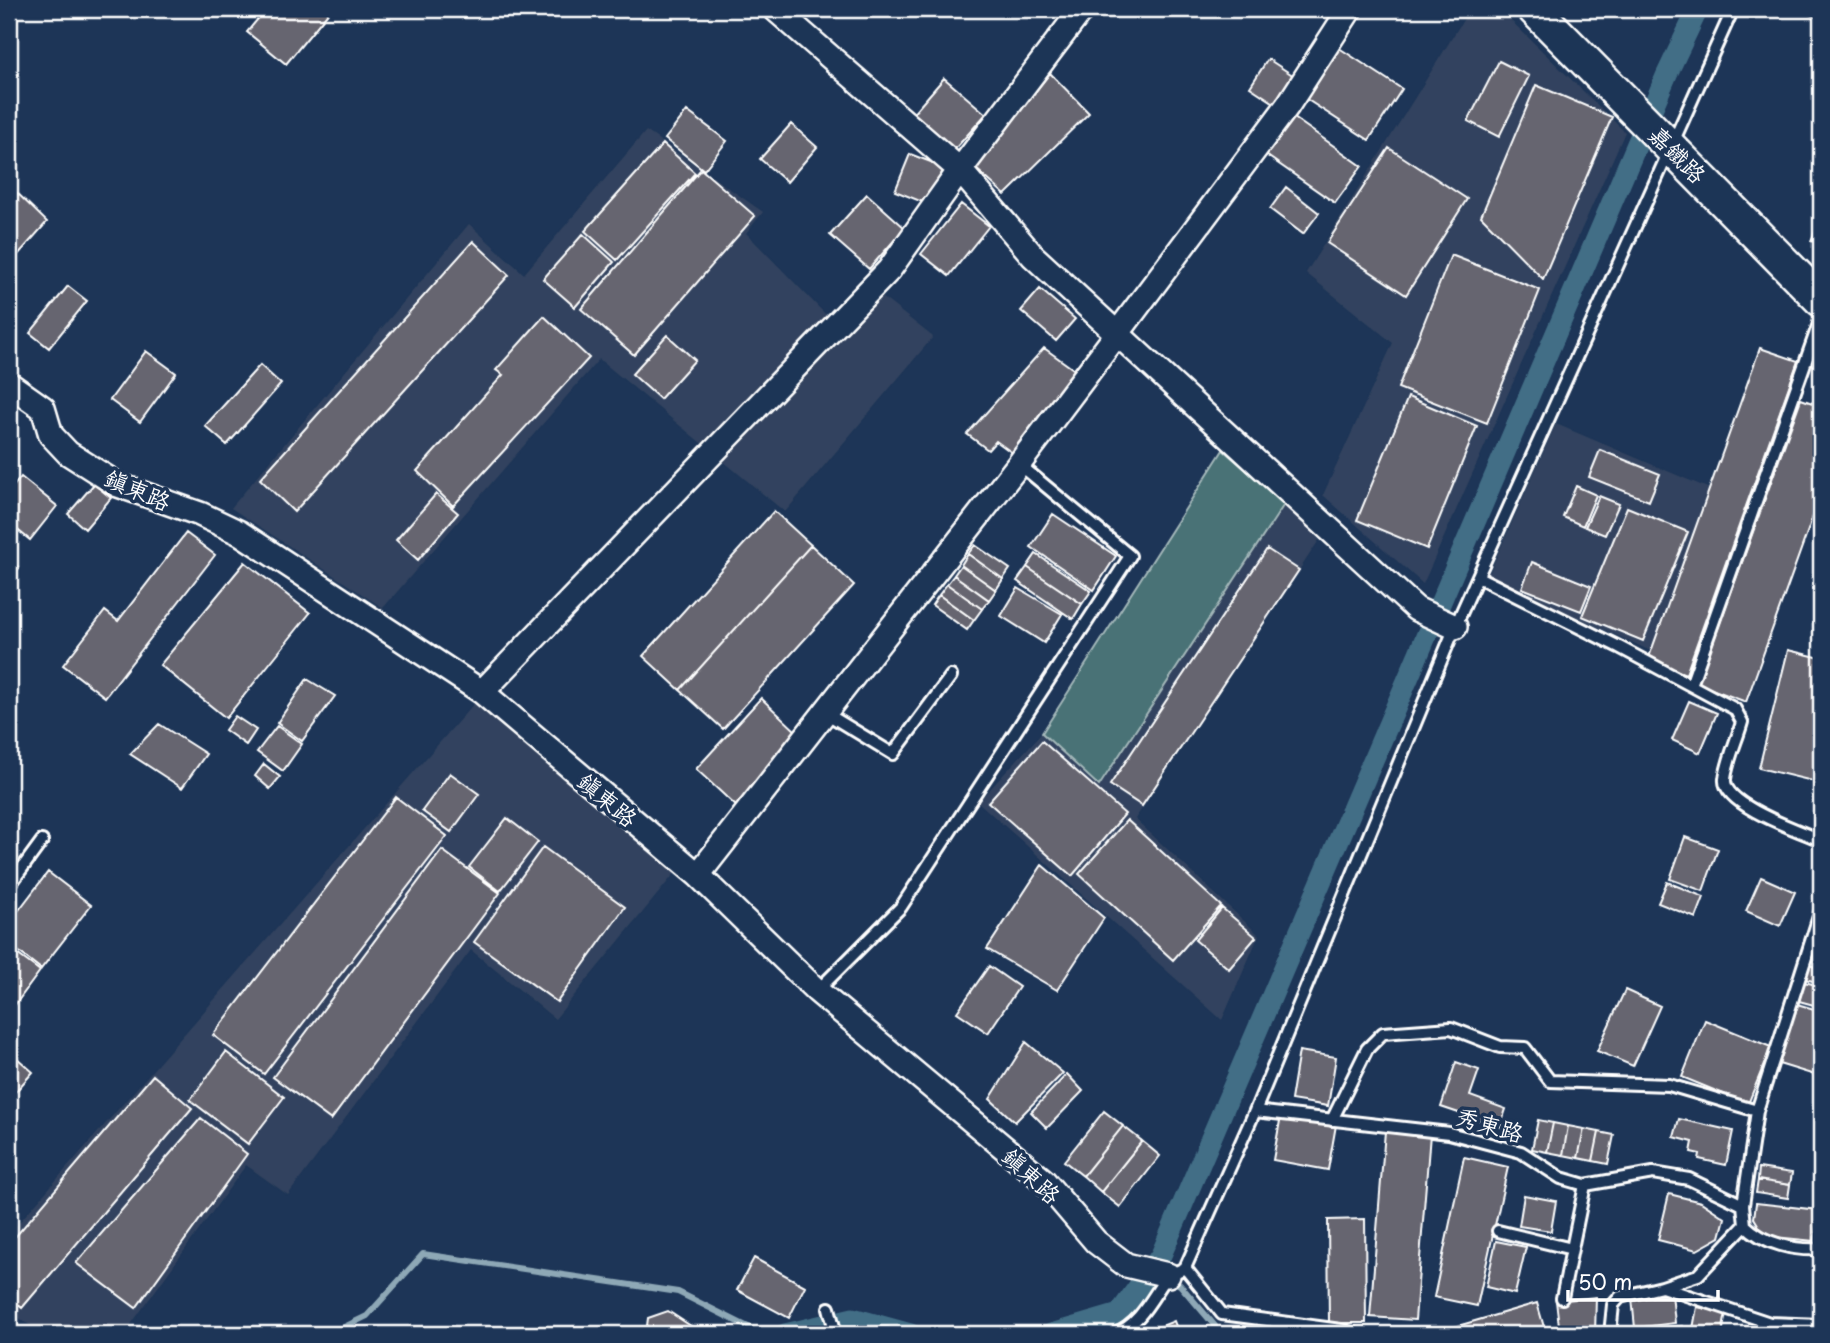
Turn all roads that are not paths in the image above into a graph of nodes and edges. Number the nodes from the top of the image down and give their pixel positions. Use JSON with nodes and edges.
{"nodes":[{"id":1,"x":776,"y":9,"type":"edge"},
{"id":2,"x":1082,"y":9,"type":"edge"},
{"id":3,"x":1349,"y":9,"type":"edge"},
{"id":4,"x":1534,"y":9,"type":"edge"},
{"id":5,"x":1733,"y":9,"type":"edge"},
{"id":6,"x":1814,"y":9,"type":"edge"},
{"id":7,"x":1821,"y":12,"type":"edge"},
{"id":8,"x":1666,"y":141,"type":"junction"},
{"id":9,"x":960,"y":170,"type":"junction"},
{"id":10,"x":1821,"y":300,"type":"edge"},
{"id":11,"x":1821,"y":318,"type":"edge"},
{"id":12,"x":1118,"y":334,"type":"junction"},
{"id":13,"x":9,"y":384,"type":"edge"},
{"id":14,"x":1019,"y":464,"type":"junction"},
{"id":15,"x":1478,"y":577,"type":"junction"},
{"id":16,"x":1448,"y":624,"type":"junction"},
{"id":17,"x":951,"y":676,"type":"dead end"},
{"id":18,"x":1691,"y":685,"type":"junction"},
{"id":19,"x":482,"y":692,"type":"junction"},
{"id":20,"x":824,"y":712,"type":"junction"},
{"id":21,"x":1821,"y":840,"type":"edge"},
{"id":22,"x":42,"y":841,"type":"dead end"},
{"id":23,"x":698,"y":875,"type":"junction"},
{"id":24,"x":9,"y":886,"type":"edge"},
{"id":25,"x":1821,"y":910,"type":"edge"},
{"id":26,"x":817,"y":991,"type":"junction"},
{"id":27,"x":1255,"y":1111,"type":"junction"},
{"id":28,"x":1758,"y":1111,"type":"junction"},
{"id":29,"x":1332,"y":1120,"type":"junction"},
{"id":30,"x":1585,"y":1185,"type":"junction"},
{"id":31,"x":1743,"y":1205,"type":"junction"},
{"id":32,"x":1745,"y":1225,"type":"junction"},
{"id":33,"x":1498,"y":1231,"type":"dead end"},
{"id":34,"x":1572,"y":1249,"type":"junction"},
{"id":35,"x":1821,"y":1249,"type":"edge"},
{"id":36,"x":1176,"y":1271,"type":"junction"},
{"id":37,"x":1662,"y":1287,"type":"junction"},
{"id":38,"x":1562,"y":1298,"type":"dead end"},
{"id":39,"x":829,"y":1308,"type":"dead end"},
{"id":40,"x":1821,"y":1325,"type":"edge"},
{"id":41,"x":836,"y":1334,"type":"edge"},
{"id":42,"x":878,"y":1334,"type":"edge"},
{"id":43,"x":886,"y":1334,"type":"edge"},
{"id":44,"x":1115,"y":1334,"type":"edge"},
{"id":45,"x":1355,"y":1334,"type":"edge"},
{"id":46,"x":1610,"y":1334,"type":"edge"}],
"edges":[{"from":1,"to":9,"type":"street"},
{"from":2,"to":9,"type":"street"},
{"from":3,"to":12,"type":"street"},
{"from":4,"to":8,"type":"street","name":"嘉鐵路"},
{"from":5,"to":8,"type":"lane"},
{"from":6,"to":7,"type":"lane"},
{"from":8,"to":10,"type":"street","name":"嘉鐵路"},
{"from":8,"to":15,"type":"lane"},
{"from":9,"to":12,"type":"street"},
{"from":9,"to":19,"type":"street"},
{"from":11,"to":18,"type":"lane"},
{"from":12,"to":14,"type":"street"},
{"from":12,"to":16,"type":"street"},
{"from":13,"to":19,"type":"street","name":"鎮東路"},
{"from":14,"to":20,"type":"street"},
{"from":14,"to":26,"type":"lane"},
{"from":15,"to":16,"type":"lane"},
{"from":15,"to":18,"type":"lane"},
{"from":16,"to":27,"type":"lane"},
{"from":17,"to":20,"type":"lane"},
{"from":18,"to":21,"type":"lane"},
{"from":19,"to":23,"type":"street","name":"鎮東路"},
{"from":20,"to":23,"type":"street"},
{"from":22,"to":24,"type":"lane"},
{"from":23,"to":26,"type":"street","name":"鎮東路"},
{"from":25,"to":28,"type":"lane"},
{"from":26,"to":36,"type":"street","name":"鎮東路"},
{"from":27,"to":29,"type":"lane","name":"秀東路"},
{"from":27,"to":36,"type":"lane"},
{"from":28,"to":29,"type":"lane"},
{"from":28,"to":31,"type":"lane"},
{"from":29,"to":30,"type":"lane","name":"秀東路"},
{"from":30,"to":31,"type":"lane"},
{"from":30,"to":34,"type":"lane"},
{"from":31,"to":32,"type":"lane"},
{"from":32,"to":35,"type":"lane"},
{"from":32,"to":37,"type":"lane"},
{"from":33,"to":34,"type":"lane"},
{"from":34,"to":38,"type":"lane"},
{"from":36,"to":44,"type":"lane"},
{"from":36,"to":45,"type":"lane"},
{"from":37,"to":40,"type":"lane"},
{"from":37,"to":46,"type":"lane"},
{"from":39,"to":41,"type":"lane"},
{"from":42,"to":43,"type":"lane"}]}
